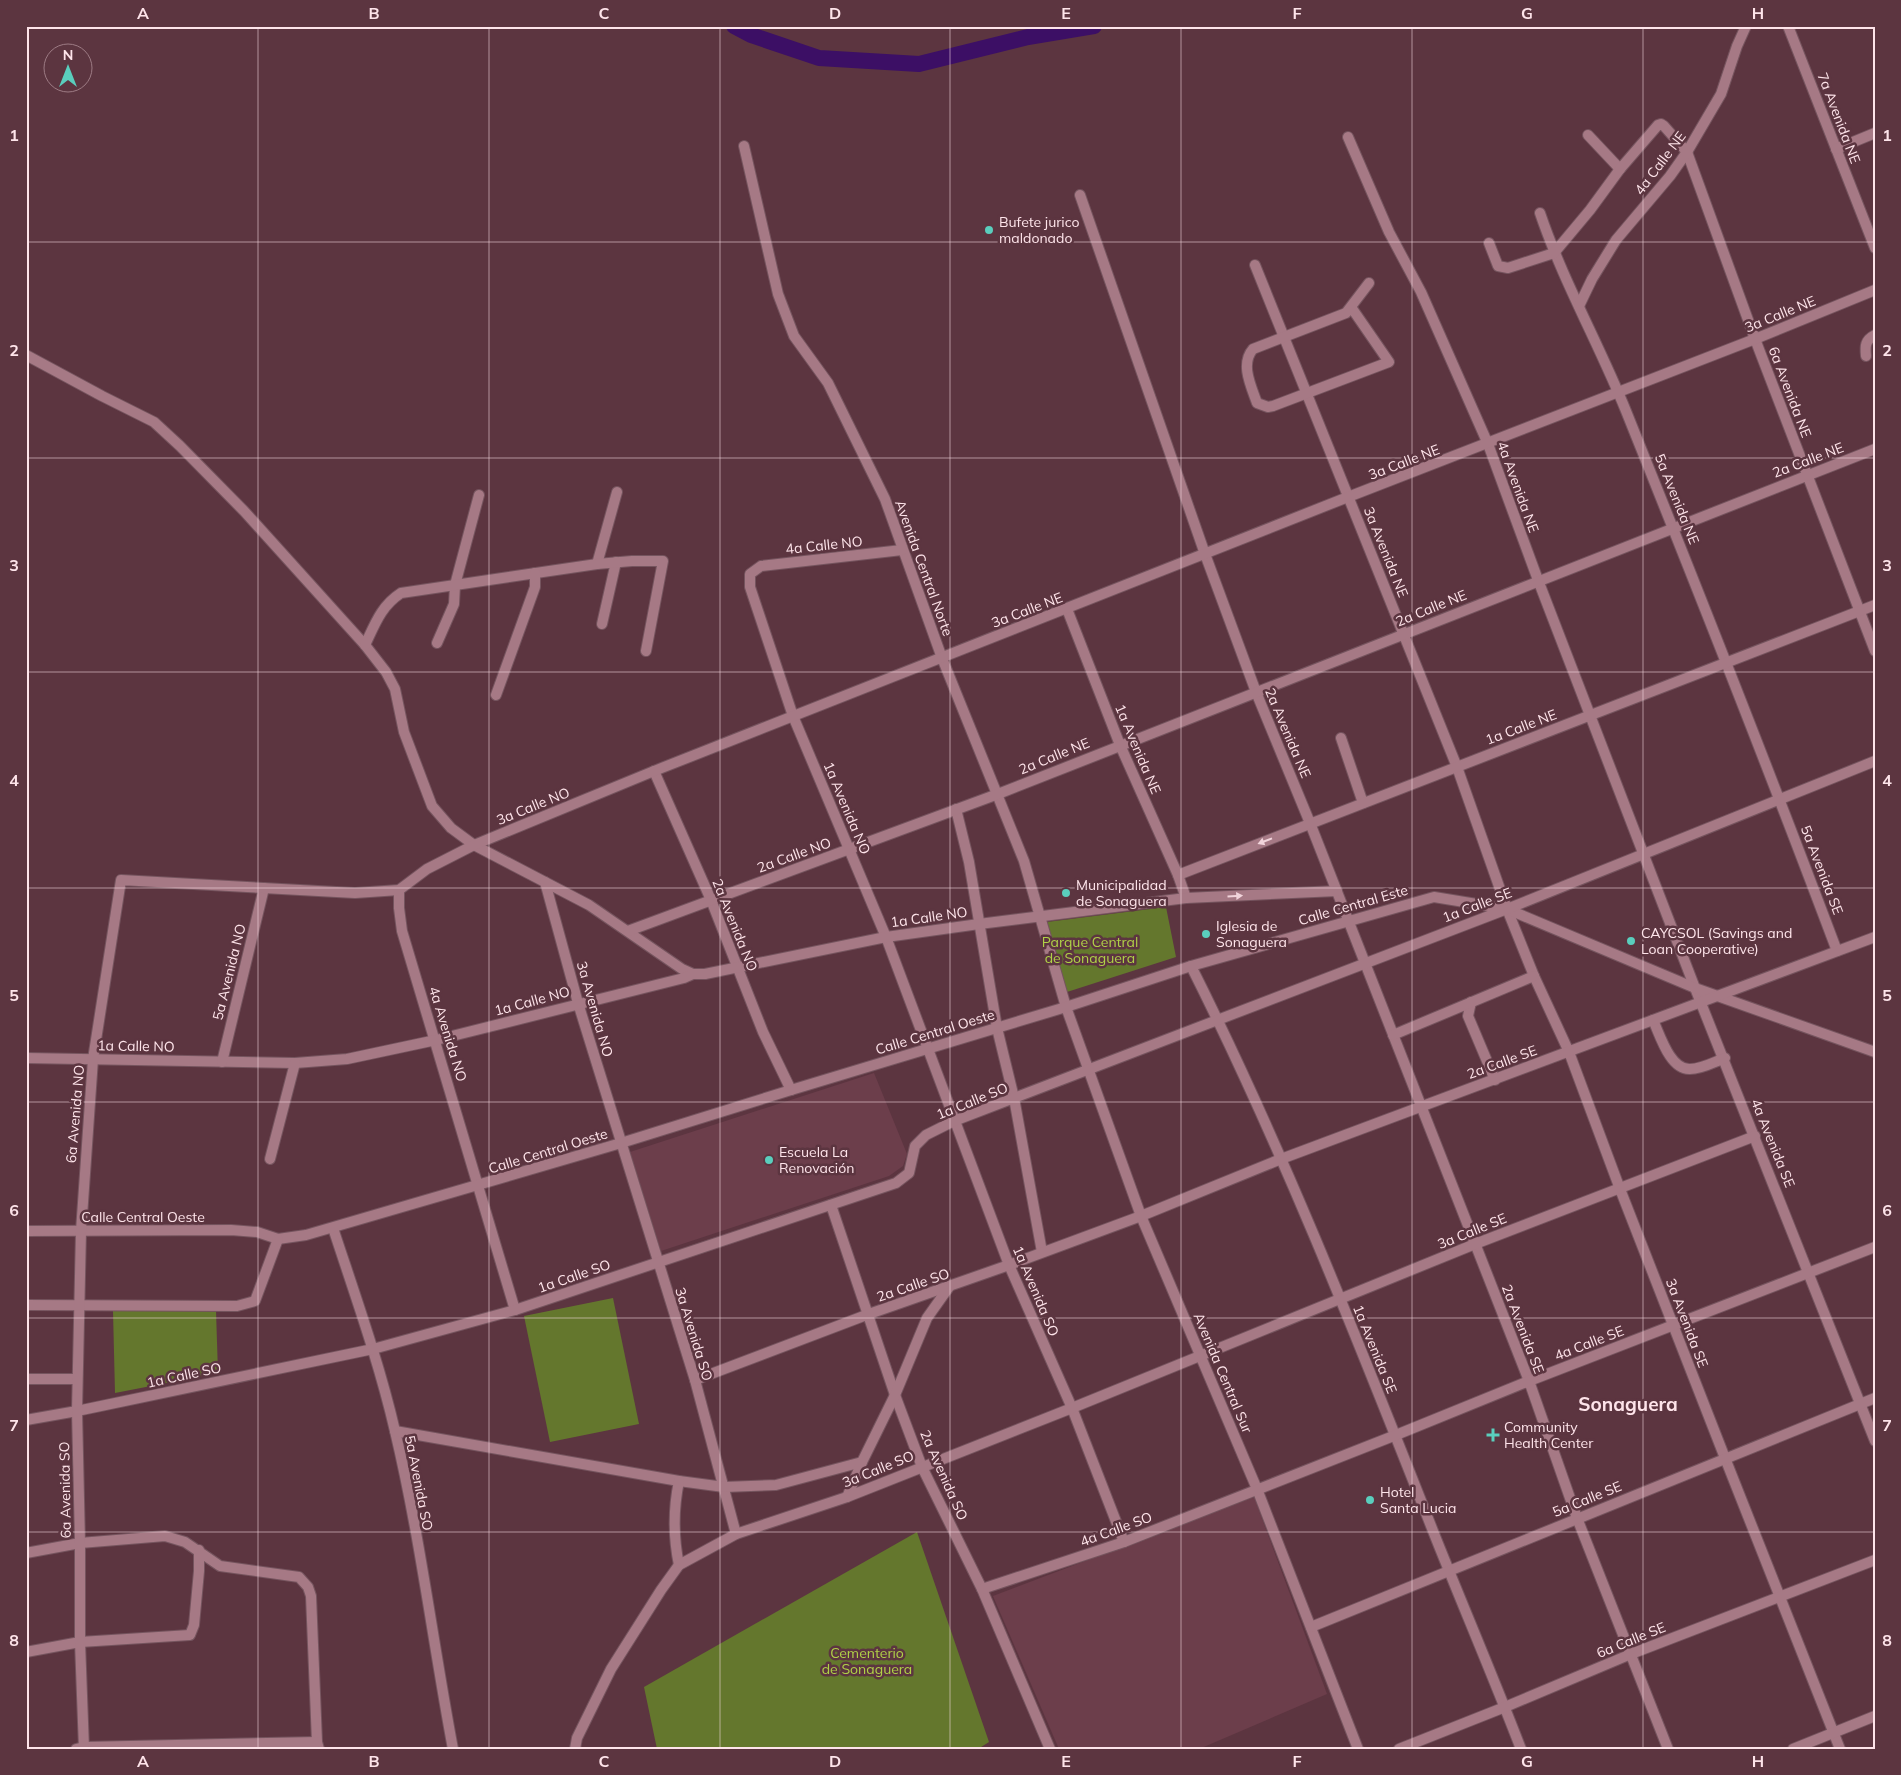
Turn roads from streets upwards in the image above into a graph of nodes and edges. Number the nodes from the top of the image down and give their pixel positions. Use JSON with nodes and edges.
{"nodes":[{"id":1,"x":1746,"y":26,"type":"edge"},
{"id":2,"x":1788,"y":26,"type":"edge"},
{"id":3,"x":1875,"y":133,"type":"edge"},
{"id":4,"x":1588,"y":135,"type":"dead end"},
{"id":5,"x":1348,"y":137,"type":"dead end"},
{"id":6,"x":744,"y":146,"type":"dead end"},
{"id":7,"x":1836,"y":148,"type":"junction"},
{"id":8,"x":1687,"y":152,"type":"junction"},
{"id":9,"x":1620,"y":169,"type":"junction"},
{"id":10,"x":1080,"y":195,"type":"dead end"},
{"id":11,"x":1540,"y":213,"type":"dead end"},
{"id":12,"x":1489,"y":243,"type":"dead end"},
{"id":13,"x":1875,"y":248,"type":"edge"},
{"id":14,"x":1554,"y":253,"type":"junction"},
{"id":15,"x":1255,"y":264,"type":"dead end"},
{"id":16,"x":1369,"y":283,"type":"dead end"},
{"id":17,"x":1875,"y":290,"type":"edge"},
{"id":18,"x":1579,"y":306,"type":"junction"},
{"id":19,"x":1352,"y":307,"type":"junction"},
{"id":20,"x":1875,"y":335,"type":"edge"},
{"id":21,"x":1284,"y":337,"type":"junction"},
{"id":22,"x":1755,"y":339,"type":"junction"},
{"id":23,"x":26,"y":355,"type":"edge"},
{"id":24,"x":1866,"y":356,"type":"dead end"},
{"id":25,"x":1619,"y":393,"type":"junction"},
{"id":26,"x":1307,"y":394,"type":"junction"},
{"id":27,"x":1488,"y":444,"type":"junction"},
{"id":28,"x":1875,"y":448,"type":"edge"},
{"id":29,"x":1807,"y":475,"type":"junction"},
{"id":30,"x":617,"y":492,"type":"dead end"},
{"id":31,"x":479,"y":495,"type":"dead end"},
{"id":32,"x":1348,"y":497,"type":"junction"},
{"id":33,"x":1673,"y":527,"type":"junction"},
{"id":34,"x":902,"y":550,"type":"junction"},
{"id":35,"x":1205,"y":554,"type":"junction"},
{"id":36,"x":616,"y":562,"type":"junction"},
{"id":37,"x":597,"y":564,"type":"junction"},
{"id":38,"x":535,"y":573,"type":"junction"},
{"id":39,"x":750,"y":574,"type":"joint"},
{"id":40,"x":1538,"y":580,"type":"junction"},
{"id":41,"x":455,"y":585,"type":"junction"},
{"id":42,"x":1875,"y":605,"type":"edge"},
{"id":43,"x":1067,"y":609,"type":"junction"},
{"id":44,"x":1860,"y":611,"type":"junction"},
{"id":45,"x":602,"y":624,"type":"dead end"},
{"id":46,"x":1404,"y":634,"type":"junction"},
{"id":47,"x":437,"y":643,"type":"dead end"},
{"id":48,"x":365,"y":645,"type":"junction"},
{"id":49,"x":646,"y":651,"type":"dead end"},
{"id":50,"x":1875,"y":651,"type":"edge"},
{"id":51,"x":942,"y":658,"type":"junction"},
{"id":52,"x":1728,"y":662,"type":"junction"},
{"id":53,"x":1256,"y":692,"type":"junction"},
{"id":54,"x":496,"y":695,"type":"dead end"},
{"id":55,"x":1591,"y":715,"type":"junction"},
{"id":56,"x":793,"y":716,"type":"junction"},
{"id":57,"x":1341,"y":738,"type":"dead end"},
{"id":58,"x":1120,"y":745,"type":"junction"},
{"id":59,"x":1875,"y":761,"type":"edge"},
{"id":60,"x":1457,"y":767,"type":"junction"},
{"id":61,"x":654,"y":771,"type":"junction"},
{"id":62,"x":998,"y":794,"type":"junction"},
{"id":63,"x":1780,"y":799,"type":"junction"},
{"id":64,"x":1363,"y":803,"type":"junction"},
{"id":65,"x":956,"y":809,"type":"junction"},
{"id":66,"x":1310,"y":823,"type":"junction"},
{"id":67,"x":474,"y":845,"type":"junction"},
{"id":68,"x":849,"y":849,"type":"junction"},
{"id":69,"x":1644,"y":855,"type":"junction"},
{"id":70,"x":1178,"y":875,"type":"junction"},
{"id":71,"x":545,"y":882,"type":"junction"},
{"id":72,"x":264,"y":888,"type":"junction"},
{"id":73,"x":399,"y":890,"type":"junction"},
{"id":74,"x":1337,"y":891,"type":"junction"},
{"id":75,"x":1186,"y":898,"type":"junction"},
{"id":76,"x":711,"y":900,"type":"junction"},
{"id":77,"x":1507,"y":909,"type":"junction"},
{"id":78,"x":1040,"y":917,"type":"junction"},
{"id":79,"x":1348,"y":920,"type":"junction"},
{"id":80,"x":979,"y":924,"type":"junction"},
{"id":81,"x":628,"y":931,"type":"junction"},
{"id":82,"x":886,"y":937,"type":"junction"},
{"id":83,"x":1875,"y":937,"type":"edge"},
{"id":84,"x":1837,"y":951,"type":"junction"},
{"id":85,"x":1365,"y":963,"type":"junction"},
{"id":86,"x":1191,"y":966,"type":"junction"},
{"id":87,"x":738,"y":968,"type":"junction"},
{"id":88,"x":693,"y":974,"type":"junction"},
{"id":89,"x":1534,"y":976,"type":"junction"},
{"id":90,"x":1695,"y":988,"type":"junction"},
{"id":91,"x":1720,"y":995,"type":"junction"},
{"id":92,"x":1471,"y":1002,"type":"junction"},
{"id":93,"x":1701,"y":1002,"type":"junction"},
{"id":94,"x":578,"y":1003,"type":"junction"},
{"id":95,"x":1066,"y":1007,"type":"junction"},
{"id":96,"x":1218,"y":1020,"type":"junction"},
{"id":97,"x":1653,"y":1020,"type":"junction"},
{"id":98,"x":997,"y":1028,"type":"junction"},
{"id":99,"x":1393,"y":1035,"type":"junction"},
{"id":100,"x":436,"y":1040,"type":"junction"},
{"id":101,"x":929,"y":1049,"type":"junction"},
{"id":102,"x":1569,"y":1052,"type":"junction"},
{"id":103,"x":1875,"y":1052,"type":"edge"},
{"id":104,"x":26,"y":1058,"type":"edge"},
{"id":105,"x":1724,"y":1058,"type":"junction"},
{"id":106,"x":93,"y":1059,"type":"junction"},
{"id":107,"x":222,"y":1062,"type":"junction"},
{"id":108,"x":295,"y":1063,"type":"junction"},
{"id":109,"x":1088,"y":1070,"type":"junction"},
{"id":110,"x":1495,"y":1080,"type":"junction"},
{"id":111,"x":790,"y":1090,"type":"junction"},
{"id":112,"x":1014,"y":1098,"type":"junction"},
{"id":113,"x":1421,"y":1107,"type":"junction"},
{"id":114,"x":954,"y":1121,"type":"junction"},
{"id":115,"x":1755,"y":1136,"type":"junction"},
{"id":116,"x":621,"y":1143,"type":"junction"},
{"id":117,"x":270,"y":1158,"type":"dead end"},
{"id":118,"x":1281,"y":1158,"type":"junction"},
{"id":119,"x":479,"y":1186,"type":"junction"},
{"id":120,"x":1620,"y":1189,"type":"junction"},
{"id":121,"x":831,"y":1205,"type":"junction"},
{"id":122,"x":1140,"y":1216,"type":"junction"},
{"id":123,"x":332,"y":1228,"type":"junction"},
{"id":124,"x":26,"y":1231,"type":"edge"},
{"id":125,"x":81,"y":1231,"type":"junction"},
{"id":126,"x":278,"y":1239,"type":"junction"},
{"id":127,"x":1475,"y":1244,"type":"junction"},
{"id":128,"x":1875,"y":1247,"type":"edge"},
{"id":129,"x":1042,"y":1252,"type":"junction"},
{"id":130,"x":658,"y":1262,"type":"junction"},
{"id":131,"x":1009,"y":1265,"type":"junction"},
{"id":132,"x":1809,"y":1273,"type":"junction"},
{"id":133,"x":949,"y":1287,"type":"junction"},
{"id":134,"x":1340,"y":1300,"type":"junction"},
{"id":135,"x":26,"y":1305,"type":"edge"},
{"id":136,"x":78,"y":1305,"type":"junction"},
{"id":137,"x":515,"y":1310,"type":"junction"},
{"id":138,"x":869,"y":1314,"type":"junction"},
{"id":139,"x":1674,"y":1326,"type":"junction"},
{"id":140,"x":373,"y":1350,"type":"junction"},
{"id":141,"x":1200,"y":1356,"type":"junction"},
{"id":142,"x":26,"y":1379,"type":"edge"},
{"id":143,"x":77,"y":1380,"type":"junction"},
{"id":144,"x":695,"y":1380,"type":"junction"},
{"id":145,"x":1528,"y":1381,"type":"junction"},
{"id":146,"x":895,"y":1394,"type":"junction"},
{"id":147,"x":1875,"y":1398,"type":"edge"},
{"id":148,"x":1859,"y":1404,"type":"junction"},
{"id":149,"x":1072,"y":1408,"type":"junction"},
{"id":150,"x":77,"y":1411,"type":"junction"},
{"id":151,"x":26,"y":1420,"type":"edge"},
{"id":152,"x":395,"y":1431,"type":"junction"},
{"id":153,"x":1396,"y":1435,"type":"junction"},
{"id":154,"x":1875,"y":1442,"type":"edge"},
{"id":155,"x":1724,"y":1458,"type":"junction"},
{"id":156,"x":862,"y":1462,"type":"junction"},
{"id":157,"x":922,"y":1467,"type":"junction"},
{"id":158,"x":679,"y":1481,"type":"junction"},
{"id":159,"x":724,"y":1487,"type":"junction"},
{"id":160,"x":1258,"y":1489,"type":"junction"},
{"id":161,"x":847,"y":1497,"type":"junction"},
{"id":162,"x":1577,"y":1518,"type":"junction"},
{"id":163,"x":736,"y":1534,"type":"junction"},
{"id":164,"x":1124,"y":1542,"type":"junction"},
{"id":165,"x":80,"y":1543,"type":"junction"},
{"id":166,"x":198,"y":1550,"type":"junction"},
{"id":167,"x":26,"y":1553,"type":"edge"},
{"id":168,"x":1875,"y":1560,"type":"edge"},
{"id":169,"x":680,"y":1565,"type":"junction"},
{"id":170,"x":1448,"y":1570,"type":"junction"},
{"id":171,"x":982,"y":1589,"type":"junction"},
{"id":172,"x":1781,"y":1597,"type":"junction"},
{"id":173,"x":1311,"y":1626,"type":"junction"},
{"id":174,"x":80,"y":1642,"type":"junction"},
{"id":175,"x":26,"y":1652,"type":"edge"},
{"id":176,"x":1631,"y":1654,"type":"junction"},
{"id":177,"x":1505,"y":1707,"type":"junction"},
{"id":178,"x":1875,"y":1716,"type":"edge"},
{"id":179,"x":1834,"y":1732,"type":"junction"},
{"id":180,"x":318,"y":1745,"type":"edge"},
{"id":181,"x":81,"y":1748,"type":"edge"},
{"id":182,"x":453,"y":1749,"type":"edge"},
{"id":183,"x":575,"y":1749,"type":"edge"},
{"id":184,"x":1050,"y":1749,"type":"edge"},
{"id":185,"x":1358,"y":1749,"type":"edge"},
{"id":186,"x":1399,"y":1749,"type":"edge"},
{"id":187,"x":1521,"y":1749,"type":"edge"},
{"id":188,"x":1668,"y":1749,"type":"edge"},
{"id":189,"x":1793,"y":1749,"type":"edge"},
{"id":190,"x":1840,"y":1749,"type":"edge"}],
"edges":[{"from":1,"to":8,"type":"street","name":"4a Calle NE"},
{"from":2,"to":7,"type":"street","name":"7a Avenida NE"},
{"from":3,"to":7,"type":"street"},
{"from":4,"to":9,"type":"street"},
{"from":5,"to":27,"type":"street","name":"4a Avenida NE"},
{"from":6,"to":34,"type":"street","name":"Avenida Central Norte"},
{"from":7,"to":13,"type":"street","name":"7a Avenida NE"},
{"from":8,"to":9,"type":"street","name":"6a Avenida NE"},
{"from":8,"to":18,"type":"street","name":"4a Calle NE"},
{"from":8,"to":22,"type":"street","name":"6a Avenida NE"},
{"from":9,"to":14,"type":"street"},
{"from":10,"to":35,"type":"street","name":"2a Avenida NE"},
{"from":11,"to":14,"type":"street","name":"5a Avenida NE"},
{"from":12,"to":14,"type":"street"},
{"from":14,"to":18,"type":"street","name":"5a Avenida NE"},
{"from":15,"to":21,"type":"street","name":"3a Avenida NE"},
{"from":16,"to":19,"type":"street"},
{"from":17,"to":22,"type":"street","name":"3a Calle NE"},
{"from":18,"to":25,"type":"street","name":"5a Avenida NE"},
{"from":19,"to":21,"type":"street"},
{"from":19,"to":26,"type":"street"},
{"from":20,"to":24,"type":"street"},
{"from":21,"to":26,"type":"street","name":"3a Avenida NE"},
{"from":21,"to":26,"type":"street"},
{"from":22,"to":25,"type":"street","name":"3a Calle NE"},
{"from":22,"to":29,"type":"street","name":"6a Avenida NE"},
{"from":23,"to":48,"type":"street"},
{"from":25,"to":27,"type":"street","name":"3a Calle NE"},
{"from":25,"to":33,"type":"street","name":"5a Avenida NE"},
{"from":26,"to":32,"type":"street","name":"3a Avenida NE"},
{"from":27,"to":32,"type":"street","name":"3a Calle NE"},
{"from":27,"to":40,"type":"street","name":"4a Avenida NE"},
{"from":28,"to":29,"type":"street","name":"2a Calle NE"},
{"from":29,"to":33,"type":"street","name":"2a Calle NE"},
{"from":29,"to":44,"type":"street","name":"6a Avenida NE"},
{"from":30,"to":37,"type":"street"},
{"from":31,"to":41,"type":"street"},
{"from":32,"to":35,"type":"street","name":"3a Calle NE"},
{"from":32,"to":46,"type":"street","name":"3a Avenida NE"},
{"from":33,"to":40,"type":"street","name":"2a Calle NE"},
{"from":33,"to":52,"type":"street","name":"5a Avenida NE"},
{"from":34,"to":39,"type":"street","name":"4a Calle NO"},
{"from":34,"to":51,"type":"street","name":"Avenida Central Norte"},
{"from":35,"to":43,"type":"street","name":"3a Calle NE"},
{"from":35,"to":53,"type":"street","name":"2a Avenida NE"},
{"from":36,"to":37,"type":"street"},
{"from":36,"to":45,"type":"street"},
{"from":36,"to":49,"type":"street"},
{"from":37,"to":38,"type":"street"},
{"from":38,"to":41,"type":"street"},
{"from":38,"to":54,"type":"street"},
{"from":39,"to":56,"type":"street","name":"1a Avenida NO"},
{"from":40,"to":46,"type":"street","name":"2a Calle NE"},
{"from":40,"to":55,"type":"street","name":"4a Avenida NE"},
{"from":41,"to":47,"type":"street"},
{"from":41,"to":48,"type":"street"},
{"from":42,"to":44,"type":"street","name":"1a Calle NE"},
{"from":43,"to":51,"type":"street","name":"3a Calle NE"},
{"from":43,"to":58,"type":"street","name":"1a Avenida NE"},
{"from":44,"to":50,"type":"street","name":"6a Avenida NE"},
{"from":44,"to":52,"type":"street","name":"1a Calle NE"},
{"from":46,"to":53,"type":"street","name":"2a Calle NE"},
{"from":46,"to":60,"type":"street","name":"3a Avenida NE"},
{"from":48,"to":67,"type":"street"},
{"from":51,"to":56,"type":"street","name":"3a Calle NO"},
{"from":51,"to":62,"type":"street","name":"Avenida Central Norte"},
{"from":52,"to":55,"type":"street","name":"1a Calle NE"},
{"from":52,"to":63,"type":"street","name":"5a Avenida NE"},
{"from":53,"to":58,"type":"street","name":"2a Calle NE"},
{"from":53,"to":66,"type":"street","name":"2a Avenida NE"},
{"from":55,"to":60,"type":"street","name":"1a Calle NE"},
{"from":55,"to":69,"type":"street","name":"4a Avenida NE"},
{"from":56,"to":61,"type":"street","name":"3a Calle NO"},
{"from":56,"to":68,"type":"street","name":"1a Avenida NO"},
{"from":57,"to":64,"type":"street"},
{"from":58,"to":62,"type":"street","name":"2a Calle NE"},
{"from":58,"to":70,"type":"street","name":"1a Avenida NE"},
{"from":59,"to":63,"type":"street","name":"1a Calle SE"},
{"from":60,"to":64,"type":"street","name":"1a Calle NE"},
{"from":60,"to":77,"type":"street","name":"3a Avenida NE"},
{"from":61,"to":67,"type":"street","name":"3a Calle NO"},
{"from":61,"to":76,"type":"street","name":"2a Avenida NO"},
{"from":62,"to":65,"type":"street","name":"2a Calle NO"},
{"from":62,"to":78,"type":"street","name":"Avenida Central Norte"},
{"from":63,"to":69,"type":"street","name":"1a Calle SE"},
{"from":63,"to":84,"type":"street","name":"5a Avenida SE"},
{"from":64,"to":66,"type":"street","name":"1a Calle NE"},
{"from":65,"to":68,"type":"street","name":"2a Calle NO"},
{"from":65,"to":80,"type":"street"},
{"from":66,"to":70,"type":"street","name":"1a Calle NE","one_way":true},
{"from":66,"to":74,"type":"street","name":"2a Avenida NE"},
{"from":67,"to":71,"type":"street"},
{"from":67,"to":73,"type":"street","name":"3a Calle NO"},
{"from":68,"to":76,"type":"street","name":"2a Calle NO"},
{"from":68,"to":82,"type":"street","name":"1a Avenida NO"},
{"from":69,"to":77,"type":"street","name":"1a Calle SE"},
{"from":69,"to":90,"type":"street","name":"4a Avenida SE"},
{"from":70,"to":75,"type":"street","name":"1a Avenida NE"},
{"from":71,"to":81,"type":"street"},
{"from":71,"to":94,"type":"street","name":"3a Avenida NO"},
{"from":72,"to":73,"type":"street"},
{"from":72,"to":106,"type":"street","name":"6a Avenida NO"},
{"from":72,"to":107,"type":"street","name":"5a Avenida NO"},
{"from":73,"to":100,"type":"street","name":"4a Avenida NO"},
{"from":75,"to":74,"type":"street","one_way":true},
{"from":74,"to":79,"type":"street","name":"2a Avenida NE"},
{"from":75,"to":78,"type":"street"},
{"from":76,"to":81,"type":"street","name":"2a Calle NO"},
{"from":76,"to":87,"type":"street","name":"2a Avenida NO"},
{"from":77,"to":79,"type":"street","name":"Calle Central Este"},
{"from":77,"to":85,"type":"street","name":"1a Calle SE"},
{"from":77,"to":89,"type":"street","name":"3a Avenida SE"},
{"from":77,"to":90,"type":"street","name":"Calle Central Este"},
{"from":78,"to":80,"type":"street","name":"1a Calle NO"},
{"from":78,"to":95,"type":"street","name":"Avenida Central Norte"},
{"from":79,"to":85,"type":"street","name":"2a Avenida SE"},
{"from":79,"to":86,"type":"street","name":"Calle Central Este"},
{"from":80,"to":82,"type":"street","name":"1a Calle NO"},
{"from":80,"to":98,"type":"street"},
{"from":81,"to":88,"type":"street"},
{"from":82,"to":87,"type":"street","name":"1a Calle NO"},
{"from":82,"to":101,"type":"street","name":"1a Avenida NO"},
{"from":83,"to":84,"type":"street","name":"2a Calle SE"},
{"from":84,"to":91,"type":"street","name":"2a Calle SE"},
{"from":85,"to":96,"type":"street","name":"1a Calle SE"},
{"from":85,"to":99,"type":"street","name":"2a Avenida SE"},
{"from":86,"to":95,"type":"street","name":"Calle Central Este"},
{"from":86,"to":96,"type":"street","name":"1a Avenida SE"},
{"from":87,"to":88,"type":"street","name":"1a Calle NO"},
{"from":87,"to":111,"type":"street","name":"2a Avenida NO"},
{"from":88,"to":94,"type":"street","name":"1a Calle NO"},
{"from":89,"to":92,"type":"street"},
{"from":89,"to":102,"type":"street","name":"3a Avenida SE"},
{"from":90,"to":91,"type":"street","name":"Calle Central Este"},
{"from":90,"to":93,"type":"street","name":"4a Avenida SE"},
{"from":91,"to":93,"type":"street","name":"2a Calle SE"},
{"from":91,"to":103,"type":"street","name":"Calle Central Este"},
{"from":92,"to":99,"type":"street"},
{"from":92,"to":110,"type":"street"},
{"from":93,"to":97,"type":"street","name":"2a Calle SE"},
{"from":93,"to":105,"type":"street","name":"4a Avenida SE"},
{"from":94,"to":100,"type":"street","name":"1a Calle NO"},
{"from":94,"to":116,"type":"street","name":"3a Avenida NO"},
{"from":95,"to":98,"type":"street","name":"Calle Central Oeste"},
{"from":95,"to":109,"type":"street","name":"Avenida Central Sur"},
{"from":96,"to":109,"type":"street","name":"1a Calle SE"},
{"from":96,"to":118,"type":"street","name":"1a Avenida SE"},
{"from":97,"to":102,"type":"street","name":"2a Calle SE"},
{"from":97,"to":105,"type":"street"},
{"from":98,"to":101,"type":"street","name":"Calle Central Oeste"},
{"from":98,"to":112,"type":"street"},
{"from":99,"to":113,"type":"street","name":"2a Avenida SE"},
{"from":100,"to":108,"type":"street","name":"1a Calle NO"},
{"from":100,"to":119,"type":"street","name":"4a Avenida NO"},
{"from":101,"to":111,"type":"street","name":"Calle Central Oeste"},
{"from":101,"to":114,"type":"street","name":"1a Avenida SO"},
{"from":102,"to":110,"type":"street","name":"2a Calle SE"},
{"from":102,"to":120,"type":"street","name":"3a Avenida SE"},
{"from":104,"to":106,"type":"street","name":"1a Calle NO"},
{"from":105,"to":115,"type":"street","name":"4a Avenida SE"},
{"from":106,"to":107,"type":"street","name":"1a Calle NO"},
{"from":106,"to":125,"type":"street","name":"6a Avenida NO"},
{"from":107,"to":108,"type":"street","name":"1a Calle NO"},
{"from":108,"to":117,"type":"street"},
{"from":109,"to":112,"type":"street","name":"1a Calle SO"},
{"from":109,"to":122,"type":"street","name":"Avenida Central Sur"},
{"from":110,"to":113,"type":"street","name":"2a Calle SE"},
{"from":111,"to":116,"type":"street","name":"Calle Central Oeste"},
{"from":112,"to":114,"type":"street","name":"1a Calle SO"},
{"from":112,"to":129,"type":"street"},
{"from":113,"to":118,"type":"street","name":"2a Calle SE"},
{"from":113,"to":127,"type":"street","name":"2a Avenida SE"},
{"from":114,"to":121,"type":"street","name":"1a Calle SO"},
{"from":114,"to":131,"type":"street","name":"1a Avenida SO"},
{"from":115,"to":120,"type":"street","name":"3a Calle SE"},
{"from":115,"to":132,"type":"street","name":"4a Avenida SE"},
{"from":116,"to":119,"type":"street","name":"Calle Central Oeste"},
{"from":116,"to":130,"type":"street","name":"3a Avenida SO"},
{"from":118,"to":122,"type":"street","name":"2a Calle SE"},
{"from":118,"to":134,"type":"street","name":"1a Avenida SE"},
{"from":119,"to":123,"type":"street","name":"Calle Central Oeste"},
{"from":119,"to":137,"type":"street","name":"4a Avenida NO"},
{"from":120,"to":127,"type":"street","name":"3a Calle SE"},
{"from":120,"to":139,"type":"street","name":"3a Avenida SE"},
{"from":121,"to":130,"type":"street","name":"1a Calle SO"},
{"from":121,"to":138,"type":"street","name":"2a Avenida SO"},
{"from":122,"to":129,"type":"street","name":"2a Calle SO"},
{"from":122,"to":141,"type":"street","name":"Avenida Central Sur"},
{"from":123,"to":126,"type":"street","name":"Calle Central Oeste"},
{"from":123,"to":140,"type":"street","name":"5a Avenida SO"},
{"from":124,"to":125,"type":"street","name":"Calle Central Oeste"},
{"from":125,"to":126,"type":"street","name":"Calle Central Oeste"},
{"from":125,"to":136,"type":"street","name":"6a Avenida SO"},
{"from":126,"to":136,"type":"street"},
{"from":127,"to":134,"type":"street","name":"3a Calle SE"},
{"from":127,"to":145,"type":"street","name":"2a Avenida SE"},
{"from":128,"to":132,"type":"street","name":"4a Calle SE"},
{"from":129,"to":131,"type":"street","name":"2a Calle SO"},
{"from":130,"to":137,"type":"street","name":"1a Calle SO"},
{"from":130,"to":144,"type":"street","name":"3a Avenida SO"},
{"from":131,"to":133,"type":"street","name":"2a Calle SO"},
{"from":131,"to":149,"type":"street","name":"1a Avenida SO"},
{"from":132,"to":139,"type":"street","name":"4a Calle SE"},
{"from":132,"to":148,"type":"street","name":"4a Avenida SE"},
{"from":133,"to":138,"type":"street","name":"2a Calle SO"},
{"from":133,"to":146,"type":"street"},
{"from":134,"to":141,"type":"street","name":"3a Calle SE"},
{"from":134,"to":153,"type":"street","name":"1a Avenida SE"},
{"from":135,"to":136,"type":"street"},
{"from":136,"to":143,"type":"street","name":"6a Avenida SO"},
{"from":137,"to":140,"type":"street","name":"1a Calle SO"},
{"from":138,"to":144,"type":"street","name":"2a Calle SO"},
{"from":138,"to":146,"type":"street","name":"2a Avenida SO"},
{"from":139,"to":145,"type":"street","name":"4a Calle SE"},
{"from":139,"to":155,"type":"street","name":"3a Avenida SE"},
{"from":140,"to":150,"type":"street","name":"1a Calle SO"},
{"from":140,"to":152,"type":"street","name":"5a Avenida SO"},
{"from":141,"to":149,"type":"street","name":"3a Calle SO"},
{"from":141,"to":160,"type":"street","name":"Avenida Central Sur"},
{"from":142,"to":143,"type":"street"},
{"from":143,"to":150,"type":"street","name":"6a Avenida SO"},
{"from":144,"to":159,"type":"street","name":"3a Avenida SO"},
{"from":145,"to":153,"type":"street","name":"4a Calle SE"},
{"from":145,"to":162,"type":"street","name":"2a Avenida SE"},
{"from":146,"to":156,"type":"street"},
{"from":146,"to":157,"type":"street","name":"2a Avenida SO"},
{"from":147,"to":148,"type":"street","name":"5a Calle SE"},
{"from":148,"to":154,"type":"street","name":"4a Avenida SE"},
{"from":148,"to":155,"type":"street","name":"5a Calle SE"},
{"from":149,"to":157,"type":"street","name":"3a Calle SO"},
{"from":149,"to":164,"type":"street","name":"1a Avenida SO"},
{"from":150,"to":151,"type":"street","name":"1a Calle SO"},
{"from":150,"to":165,"type":"street","name":"6a Avenida SO"},
{"from":152,"to":158,"type":"street"},
{"from":152,"to":182,"type":"street","name":"5a Avenida SO"},
{"from":153,"to":160,"type":"street","name":"4a Calle SE"},
{"from":153,"to":170,"type":"street","name":"1a Avenida SE"},
{"from":155,"to":162,"type":"street","name":"5a Calle SE"},
{"from":155,"to":172,"type":"street","name":"3a Avenida SE"},
{"from":156,"to":159,"type":"street"},
{"from":156,"to":161,"type":"street"},
{"from":157,"to":161,"type":"street","name":"3a Calle SO"},
{"from":157,"to":171,"type":"street","name":"2a Avenida SO"},
{"from":158,"to":159,"type":"street"},
{"from":158,"to":169,"type":"street"},
{"from":159,"to":163,"type":"street","name":"3a Avenida SO"},
{"from":160,"to":164,"type":"street","name":"4a Calle SO"},
{"from":160,"to":173,"type":"street","name":"Avenida Central Sur"},
{"from":161,"to":163,"type":"street","name":"3a Calle SO"},
{"from":162,"to":170,"type":"street","name":"5a Calle SE"},
{"from":162,"to":176,"type":"street","name":"2a Avenida SE"},
{"from":163,"to":169,"type":"street","name":"3a Calle SO"},
{"from":164,"to":171,"type":"street","name":"4a Calle SO"},
{"from":165,"to":166,"type":"street"},
{"from":165,"to":167,"type":"street"},
{"from":165,"to":174,"type":"street","name":"6a Avenida SO"},
{"from":166,"to":174,"type":"street"},
{"from":166,"to":180,"type":"street"},
{"from":168,"to":172,"type":"street","name":"6a Calle SE"},
{"from":169,"to":183,"type":"street"},
{"from":170,"to":173,"type":"street","name":"5a Calle SE"},
{"from":170,"to":177,"type":"street","name":"1a Avenida SE"},
{"from":171,"to":184,"type":"street","name":"2a Avenida SO"},
{"from":172,"to":176,"type":"street","name":"6a Calle SE"},
{"from":172,"to":179,"type":"street","name":"3a Avenida SE"},
{"from":173,"to":185,"type":"street","name":"Avenida Central Sur"},
{"from":174,"to":175,"type":"street"},
{"from":174,"to":181,"type":"street","name":"6a Avenida SO"},
{"from":176,"to":177,"type":"street","name":"6a Calle SE"},
{"from":176,"to":188,"type":"street","name":"2a Avenida SE"},
{"from":177,"to":186,"type":"street","name":"6a Calle SE"},
{"from":177,"to":187,"type":"street","name":"1a Avenida SE"},
{"from":178,"to":179,"type":"street"},
{"from":179,"to":189,"type":"street"},
{"from":179,"to":190,"type":"street","name":"3a Avenida SE"},
{"from":180,"to":181,"type":"street"}]}
